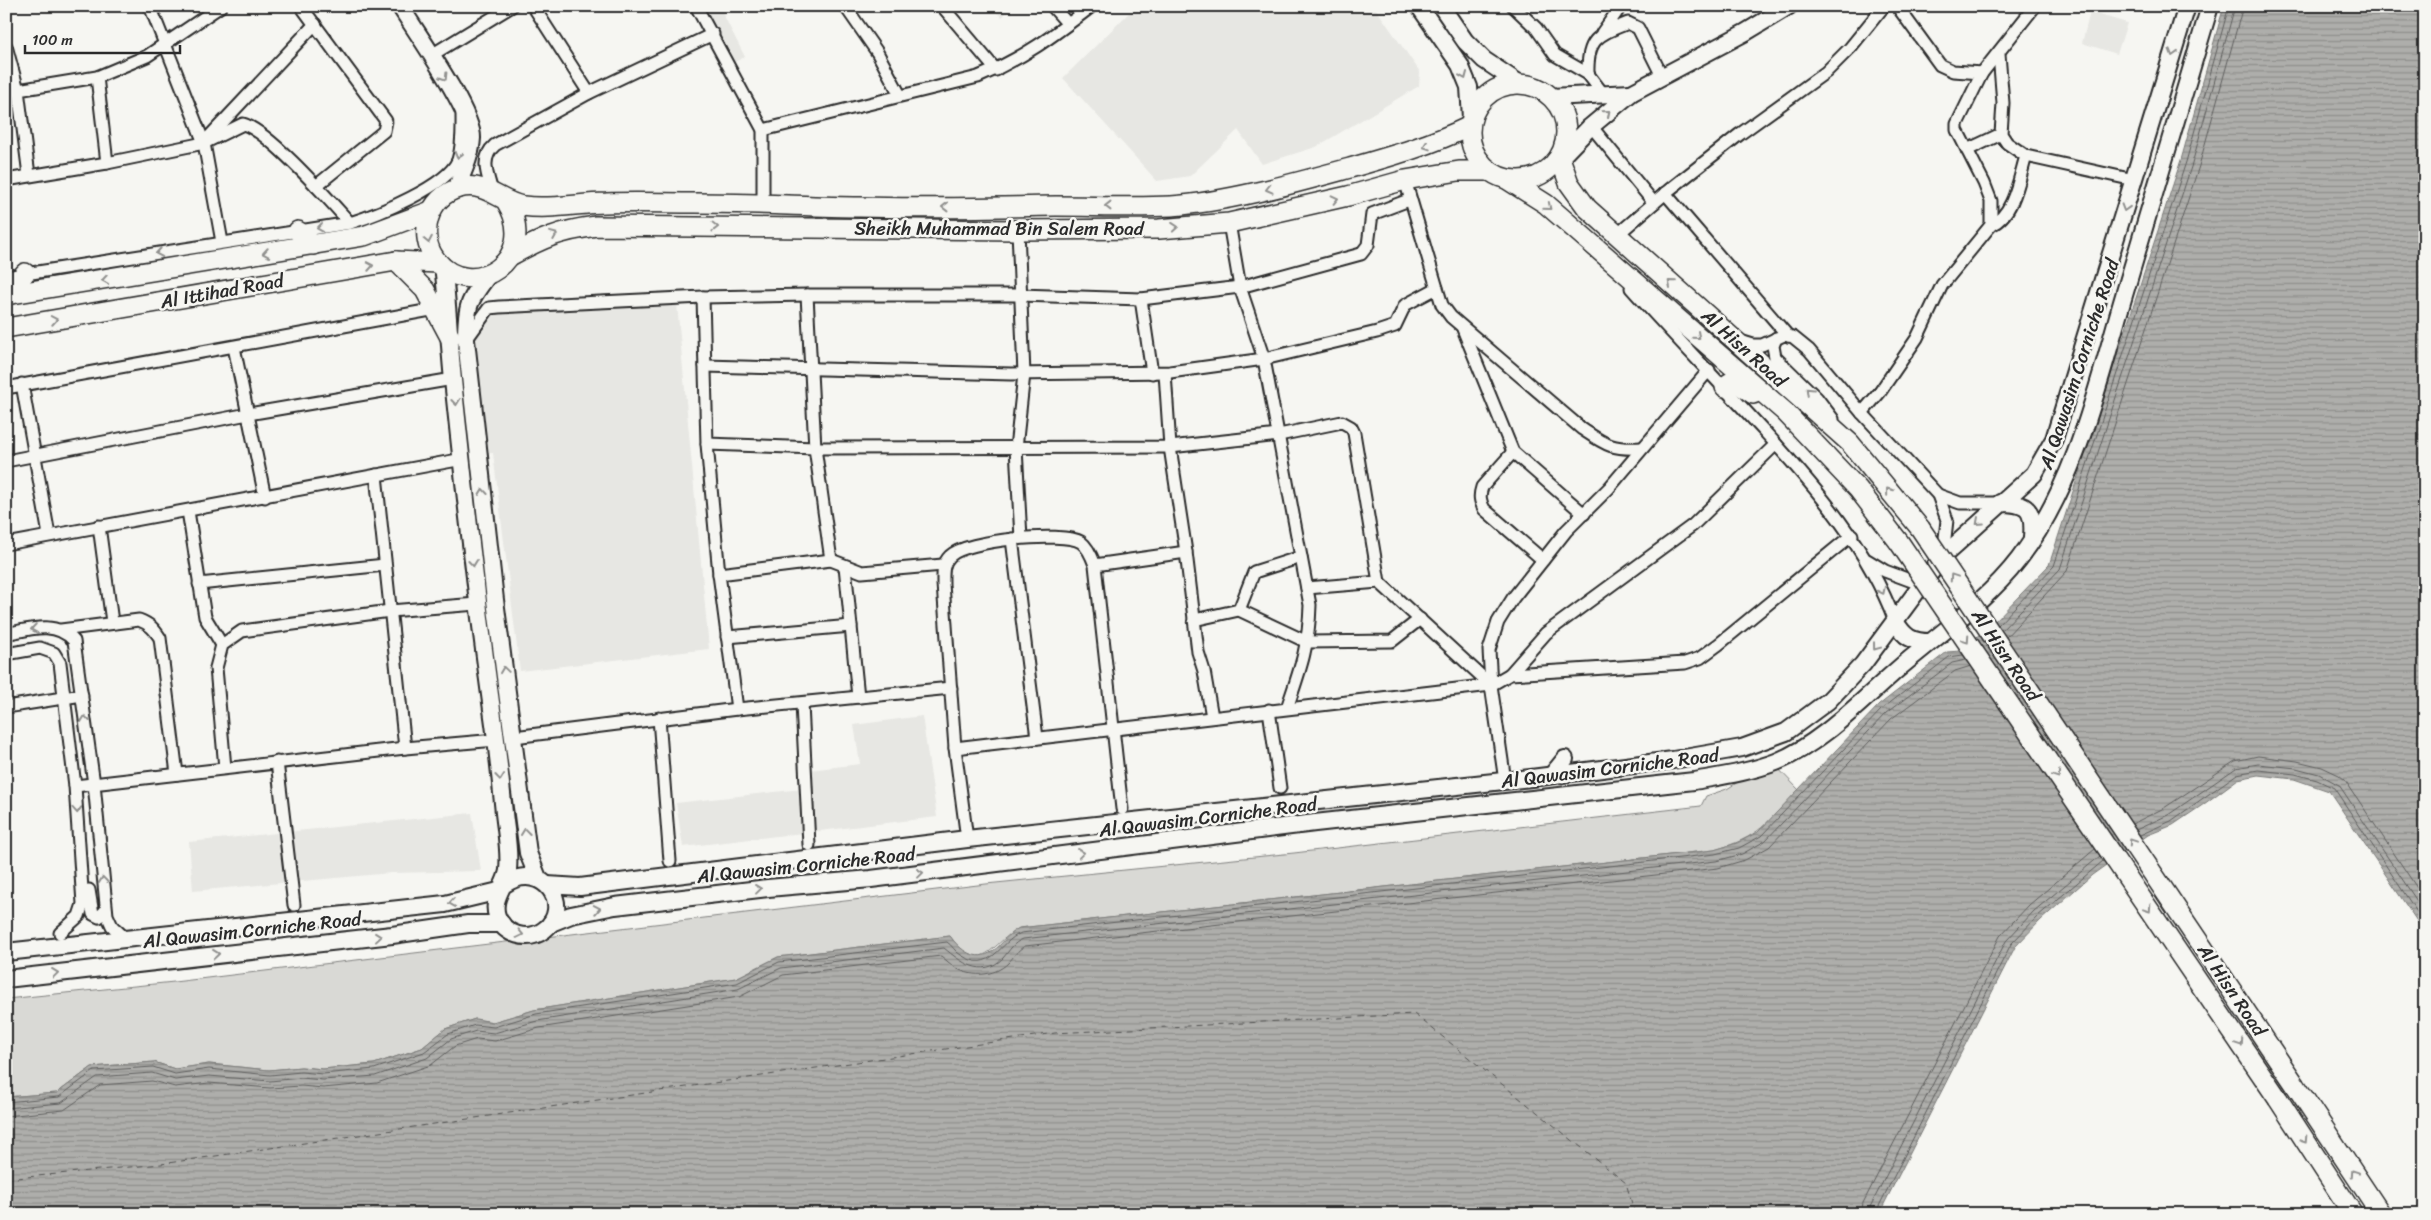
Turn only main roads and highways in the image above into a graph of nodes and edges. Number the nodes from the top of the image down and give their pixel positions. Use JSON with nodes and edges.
{"nodes":[{"id":1,"x":400,"y":6,"type":"edge"},
{"id":2,"x":1419,"y":6,"type":"edge"},
{"id":3,"x":1440,"y":6,"type":"edge"},
{"id":4,"x":1789,"y":6,"type":"edge"},
{"id":5,"x":2187,"y":6,"type":"edge"},
{"id":6,"x":2210,"y":6,"type":"edge"},
{"id":7,"x":1430,"y":46,"type":"dead end"},
{"id":8,"x":1450,"y":51,"type":"junction"},
{"id":9,"x":1520,"y":84,"type":"junction"},
{"id":10,"x":1631,"y":93,"type":"junction"},
{"id":11,"x":1551,"y":97,"type":"junction"},
{"id":12,"x":1471,"y":122,"type":"junction"},
{"id":13,"x":1560,"y":158,"type":"junction"},
{"id":14,"x":1489,"y":171,"type":"junction"},
{"id":15,"x":1508,"y":180,"type":"junction"},
{"id":16,"x":456,"y":189,"type":"junction"},
{"id":17,"x":499,"y":196,"type":"junction"},
{"id":18,"x":431,"y":211,"type":"junction"},
{"id":19,"x":298,"y":231,"type":"road end"},
{"id":20,"x":313,"y":245,"type":"junction"},
{"id":21,"x":510,"y":256,"type":"junction"},
{"id":22,"x":396,"y":261,"type":"junction"},
{"id":23,"x":441,"y":265,"type":"junction"},
{"id":24,"x":25,"y":273,"type":"road end"},
{"id":25,"x":489,"y":274,"type":"junction"},
{"id":26,"x":7,"y":295,"type":"edge"},
{"id":27,"x":6,"y":328,"type":"edge"},
{"id":28,"x":458,"y":338,"type":"junction"},
{"id":29,"x":1725,"y":387,"type":"road end"},
{"id":30,"x":2000,"y":503,"type":"junction"},
{"id":31,"x":2031,"y":541,"type":"junction"},
{"id":32,"x":1899,"y":542,"type":"junction"},
{"id":33,"x":1895,"y":621,"type":"junction"},
{"id":34,"x":1930,"y":642,"type":"junction"},
{"id":35,"x":1565,"y":759,"type":"dead end"},
{"id":36,"x":1552,"y":775,"type":"junction"},
{"id":37,"x":542,"y":882,"type":"junction"},
{"id":38,"x":502,"y":888,"type":"junction"},
{"id":39,"x":551,"y":923,"type":"junction"},
{"id":40,"x":502,"y":924,"type":"junction"},
{"id":41,"x":6,"y":952,"type":"edge"},
{"id":42,"x":6,"y":978,"type":"edge"},
{"id":43,"x":2353,"y":1214,"type":"edge"},
{"id":44,"x":2381,"y":1214,"type":"edge"}],
"edges":[{"from":1,"to":16,"type":"main road","one_way":true},
{"from":2,"to":8,"type":"main road"},
{"from":3,"to":9,"type":"main road"},
{"from":4,"to":10,"type":"main road"},
{"from":5,"to":30,"type":"main road","name":"Al Qawasim Corniche Road","one_way":true},
{"from":6,"to":31,"type":"main road","name":"Al Qawasim Corniche Road"},
{"from":7,"to":8,"type":"main road"},
{"from":8,"to":12,"type":"main road","one_way":true},
{"from":9,"to":11,"type":"main road"},
{"from":9,"to":12,"type":"main road"},
{"from":10,"to":11,"type":"main road"},
{"from":13,"to":10,"type":"main road","one_way":true},
{"from":11,"to":13,"type":"main road"},
{"from":12,"to":14,"type":"main road"},
{"from":12,"to":17,"type":"main road","name":"Sheikh Muhammad Bin Salem Road","one_way":true},
{"from":13,"to":15,"type":"main road"},
{"from":44,"to":13,"type":"main road","name":"Al Hisn Road","one_way":true,"bridge":true},
{"from":14,"to":15,"type":"main road"},
{"from":21,"to":14,"type":"main road","name":"Sheikh Muhammad Bin Salem Road","one_way":true},
{"from":15,"to":32,"type":"main road","name":"Al Hisn Road","one_way":true},
{"from":16,"to":17,"type":"main road"},
{"from":16,"to":18,"type":"main road"},
{"from":17,"to":21,"type":"main road"},
{"from":18,"to":20,"type":"main road","name":"Al Ittihad Road"},
{"from":18,"to":23,"type":"main road","one_way":true},
{"from":19,"to":20,"type":"main road"},
{"from":20,"to":26,"type":"main road","name":"Al Ittihad Road","one_way":true},
{"from":21,"to":25,"type":"main road"},
{"from":22,"to":23,"type":"main road","name":"Al Ittihad Road"},
{"from":27,"to":22,"type":"main road","name":"Al Ittihad Road","one_way":true},
{"from":22,"to":28,"type":"main road"},
{"from":23,"to":25,"type":"main road"},
{"from":23,"to":28,"type":"main road"},
{"from":24,"to":26,"type":"main road"},
{"from":25,"to":28,"type":"main road"},
{"from":37,"to":28,"type":"main road","one_way":true},
{"from":28,"to":38,"type":"main road","one_way":true},
{"from":29,"to":32,"type":"main road"},
{"from":30,"to":31,"type":"main road"},
{"from":30,"to":33,"type":"main road","name":"Al Qawasim Corniche Road","one_way":true},
{"from":31,"to":34,"type":"main road","name":"Al Qawasim Corniche Road"},
{"from":32,"to":43,"type":"main road","name":"Al Hisn Road","one_way":true,"bridge":true},
{"from":33,"to":34,"type":"main road"},
{"from":33,"to":36,"type":"main road","name":"Al Qawasim Corniche Road","one_way":true},
{"from":39,"to":34,"type":"main road","name":"Al Qawasim Corniche Road","one_way":true},
{"from":35,"to":36,"type":"main road"},
{"from":36,"to":37,"type":"main road","name":"Al Qawasim Corniche Road"},
{"from":37,"to":38,"type":"main road"},
{"from":37,"to":39,"type":"main road"},
{"from":38,"to":40,"type":"main road"},
{"from":38,"to":41,"type":"main road","name":"Al Qawasim Corniche Road","one_way":true},
{"from":40,"to":39,"type":"main road","one_way":true},
{"from":42,"to":40,"type":"main road","name":"Al Qawasim Corniche Road","one_way":true}]}
